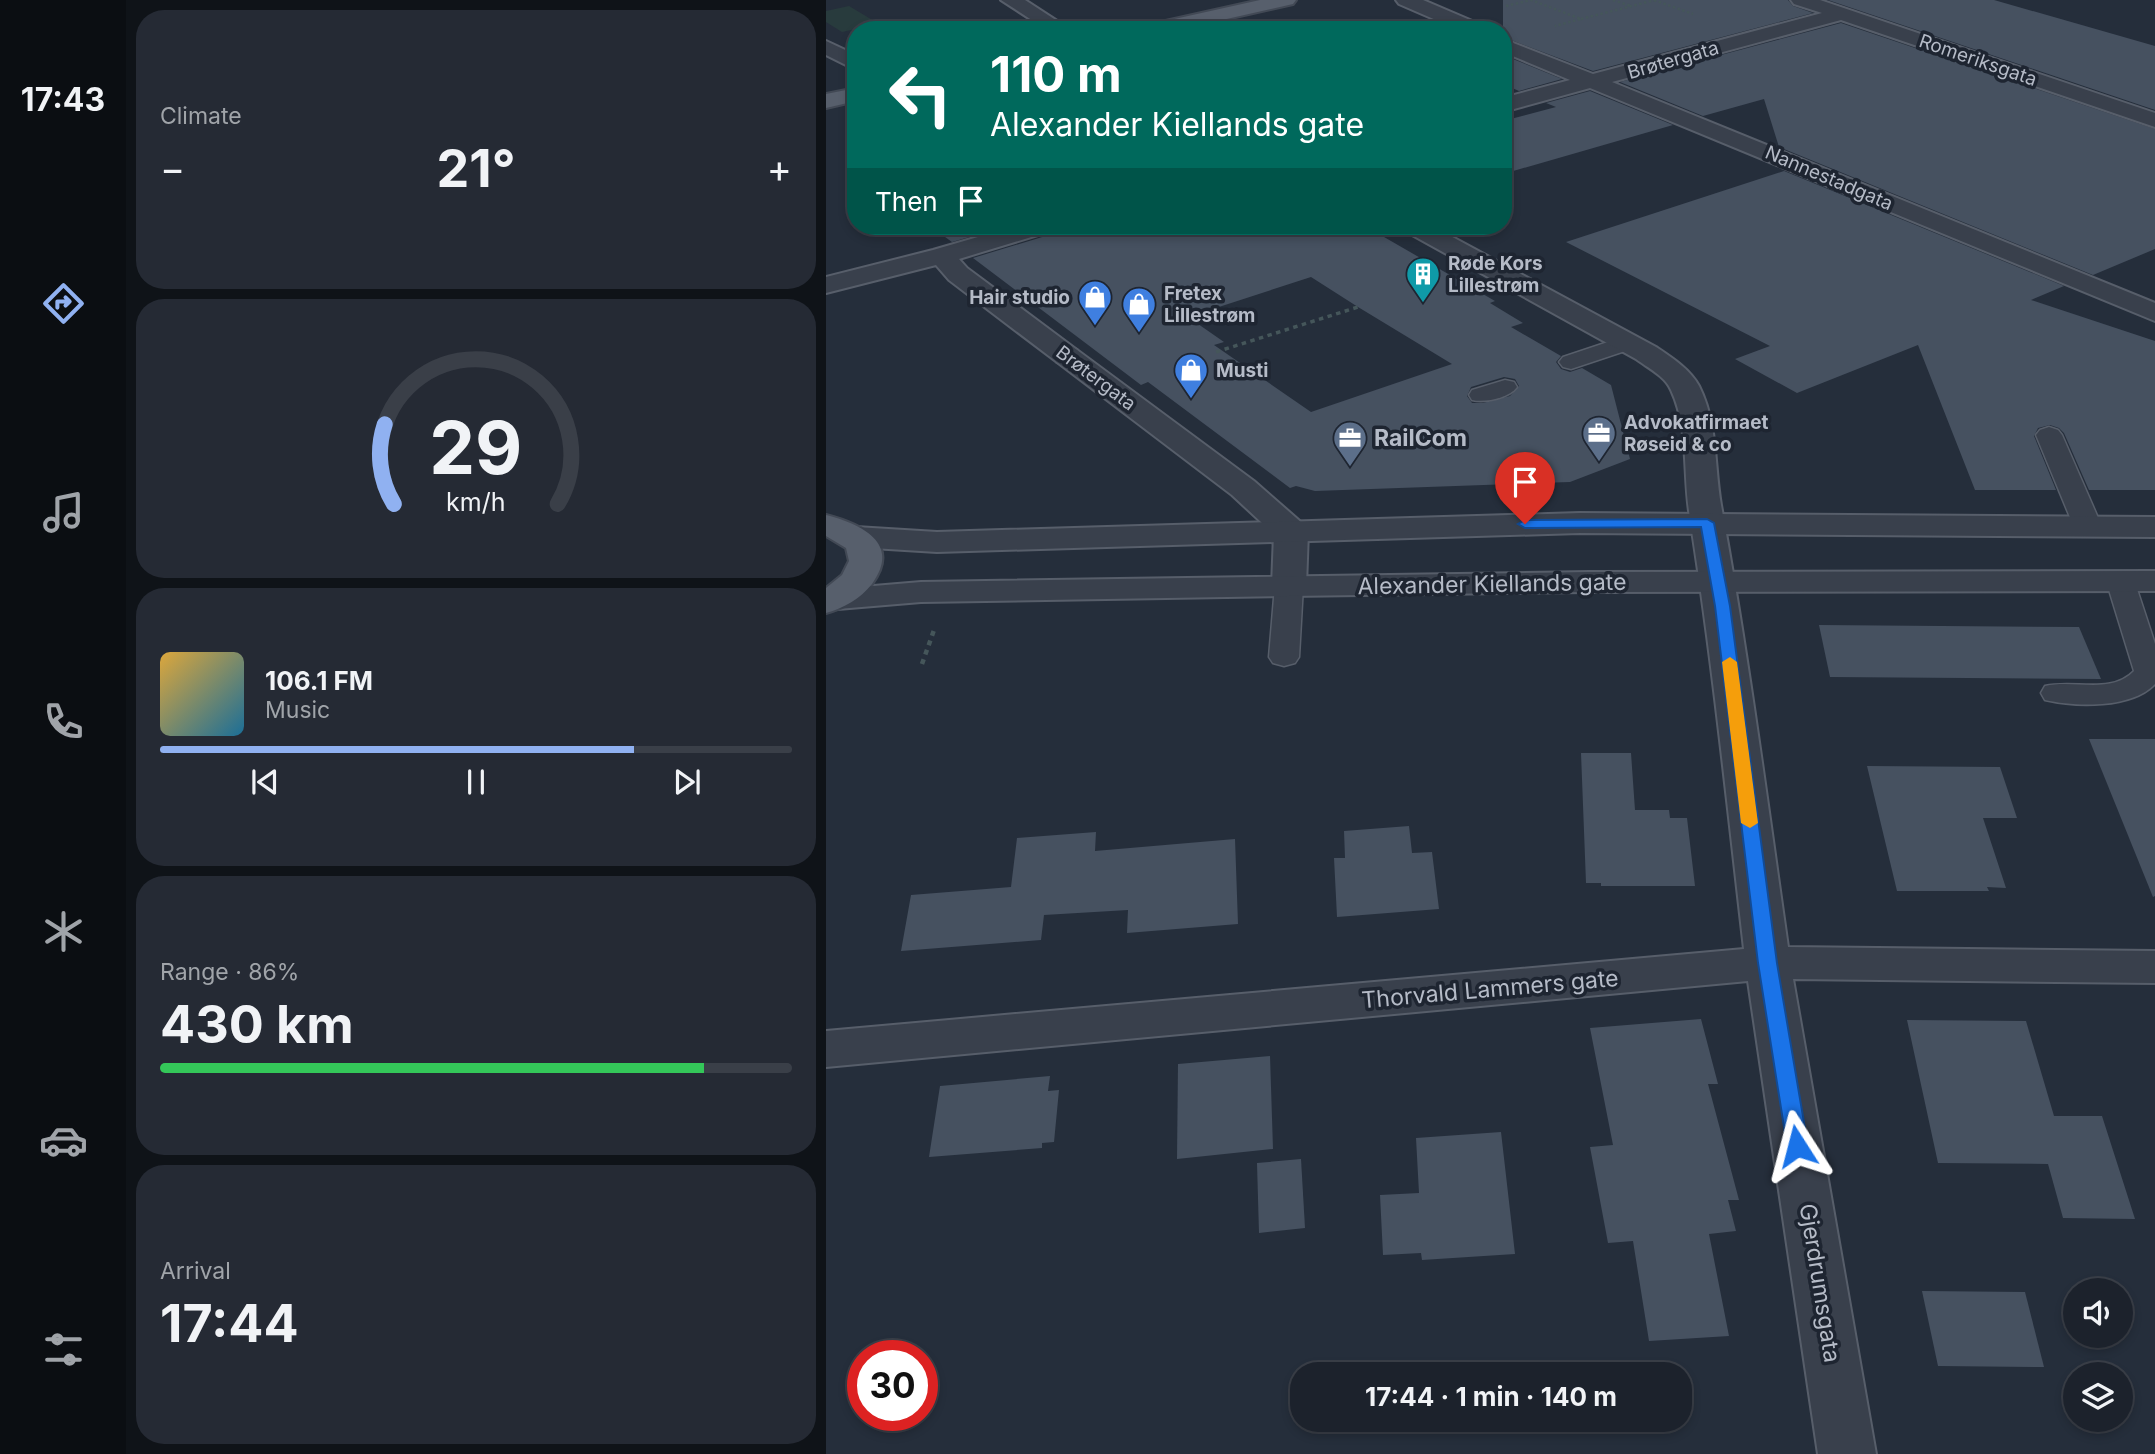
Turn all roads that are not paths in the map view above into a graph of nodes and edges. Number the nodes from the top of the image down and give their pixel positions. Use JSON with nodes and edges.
{"nodes":[{"id":1,"x":1011,"y":0,"type":"edge"},
{"id":2,"x":1286,"y":0,"type":"edge"},
{"id":3,"x":1406,"y":0,"type":"edge"},
{"id":4,"x":1801,"y":0,"type":"edge"},
{"id":5,"x":1842,"y":14,"type":"junction"},
{"id":6,"x":1046,"y":21,"type":"edge"},
{"id":7,"x":1191,"y":21,"type":"edge"},
{"id":8,"x":1456,"y":21,"type":"edge"},
{"id":9,"x":826,"y":47,"type":"edge"},
{"id":10,"x":1512,"y":49,"type":"edge"},
{"id":11,"x":847,"y":59,"type":"edge"},
{"id":12,"x":1594,"y":82,"type":"junction"},
{"id":13,"x":847,"y":96,"type":"edge"},
{"id":14,"x":826,"y":101,"type":"edge"},
{"id":15,"x":1512,"y":103,"type":"edge"},
{"id":16,"x":2155,"y":120,"type":"edge"},
{"id":17,"x":1012,"y":235,"type":"edge"},
{"id":18,"x":1430,"y":235,"type":"edge"},
{"id":19,"x":942,"y":256,"type":"junction"},
{"id":20,"x":826,"y":285,"type":"edge"},
{"id":21,"x":2155,"y":313,"type":"edge"},
{"id":22,"x":1626,"y":342,"type":"junction"},
{"id":23,"x":1571,"y":362,"type":"dead end"},
{"id":24,"x":1505,"y":387,"type":"dead end"},
{"id":25,"x":1481,"y":396,"type":"dead end"},
{"id":26,"x":2049,"y":435,"type":"dead end"},
{"id":27,"x":1707,"y":523,"type":"junction"},
{"id":28,"x":2088,"y":527,"type":"junction"},
{"id":29,"x":2155,"y":527,"type":"edge"},
{"id":30,"x":841,"y":531,"type":"edge"},
{"id":31,"x":1291,"y":531,"type":"junction"},
{"id":32,"x":2120,"y":580,"type":"junction"},
{"id":33,"x":2155,"y":581,"type":"edge"},
{"id":34,"x":1718,"y":582,"type":"junction"},
{"id":35,"x":1289,"y":586,"type":"junction"},
{"id":36,"x":828,"y":601,"type":"edge"},
{"id":37,"x":1283,"y":657,"type":"dead end"},
{"id":38,"x":2056,"y":693,"type":"dead end"},
{"id":39,"x":1768,"y":963,"type":"junction"},
{"id":40,"x":2155,"y":967,"type":"edge"},
{"id":41,"x":826,"y":1049,"type":"edge"},
{"id":42,"x":1847,"y":1454,"type":"edge"}],
"edges":[{"from":1,"to":6,"type":"street"},
{"from":2,"to":7,"type":"main road"},
{"from":3,"to":8,"type":"street"},
{"from":4,"to":5,"type":"street","name":"Romeriksgata"},
{"from":5,"to":12,"type":"street","name":"Brøtergata"},
{"from":5,"to":16,"type":"street","name":"Romeriksgata"},
{"from":9,"to":11,"type":"street"},
{"from":10,"to":12,"type":"street","name":"Nannestadgata"},
{"from":12,"to":15,"type":"street","name":"Brøtergata"},
{"from":12,"to":21,"type":"street","name":"Nannestadgata"},
{"from":13,"to":14,"type":"main road"},
{"from":17,"to":19,"type":"street"},
{"from":18,"to":22,"type":"street","name":"Gjerdrumsgata"},
{"from":19,"to":20,"type":"street"},
{"from":19,"to":31,"type":"street","name":"Brøtergata"},
{"from":22,"to":23,"type":"lane"},
{"from":22,"to":27,"type":"street","name":"Gjerdrumsgata"},
{"from":24,"to":25,"type":"lane"},
{"from":26,"to":28,"type":"lane"},
{"from":27,"to":28,"type":"street"},
{"from":27,"to":31,"type":"street"},
{"from":27,"to":34,"type":"street","name":"Gjerdrumsgata"},
{"from":28,"to":29,"type":"street"},
{"from":30,"to":31,"type":"street"},
{"from":30,"to":36,"type":"main road"},
{"from":31,"to":35,"type":"street"},
{"from":32,"to":33,"type":"street","name":"Alexander Kiellands gate"},
{"from":32,"to":34,"type":"street","name":"Alexander Kiellands gate"},
{"from":32,"to":38,"type":"lane"},
{"from":34,"to":35,"type":"street","name":"Alexander Kiellands gate"},
{"from":34,"to":39,"type":"street","name":"Gjerdrumsgata"},
{"from":35,"to":36,"type":"street","name":"Alexander Kiellands gate"},
{"from":35,"to":37,"type":"lane"},
{"from":39,"to":40,"type":"street","name":"Thorvald Lammers gate"},
{"from":39,"to":41,"type":"street","name":"Thorvald Lammers gate"},
{"from":39,"to":42,"type":"street","name":"Gjerdrumsgata"}]}
